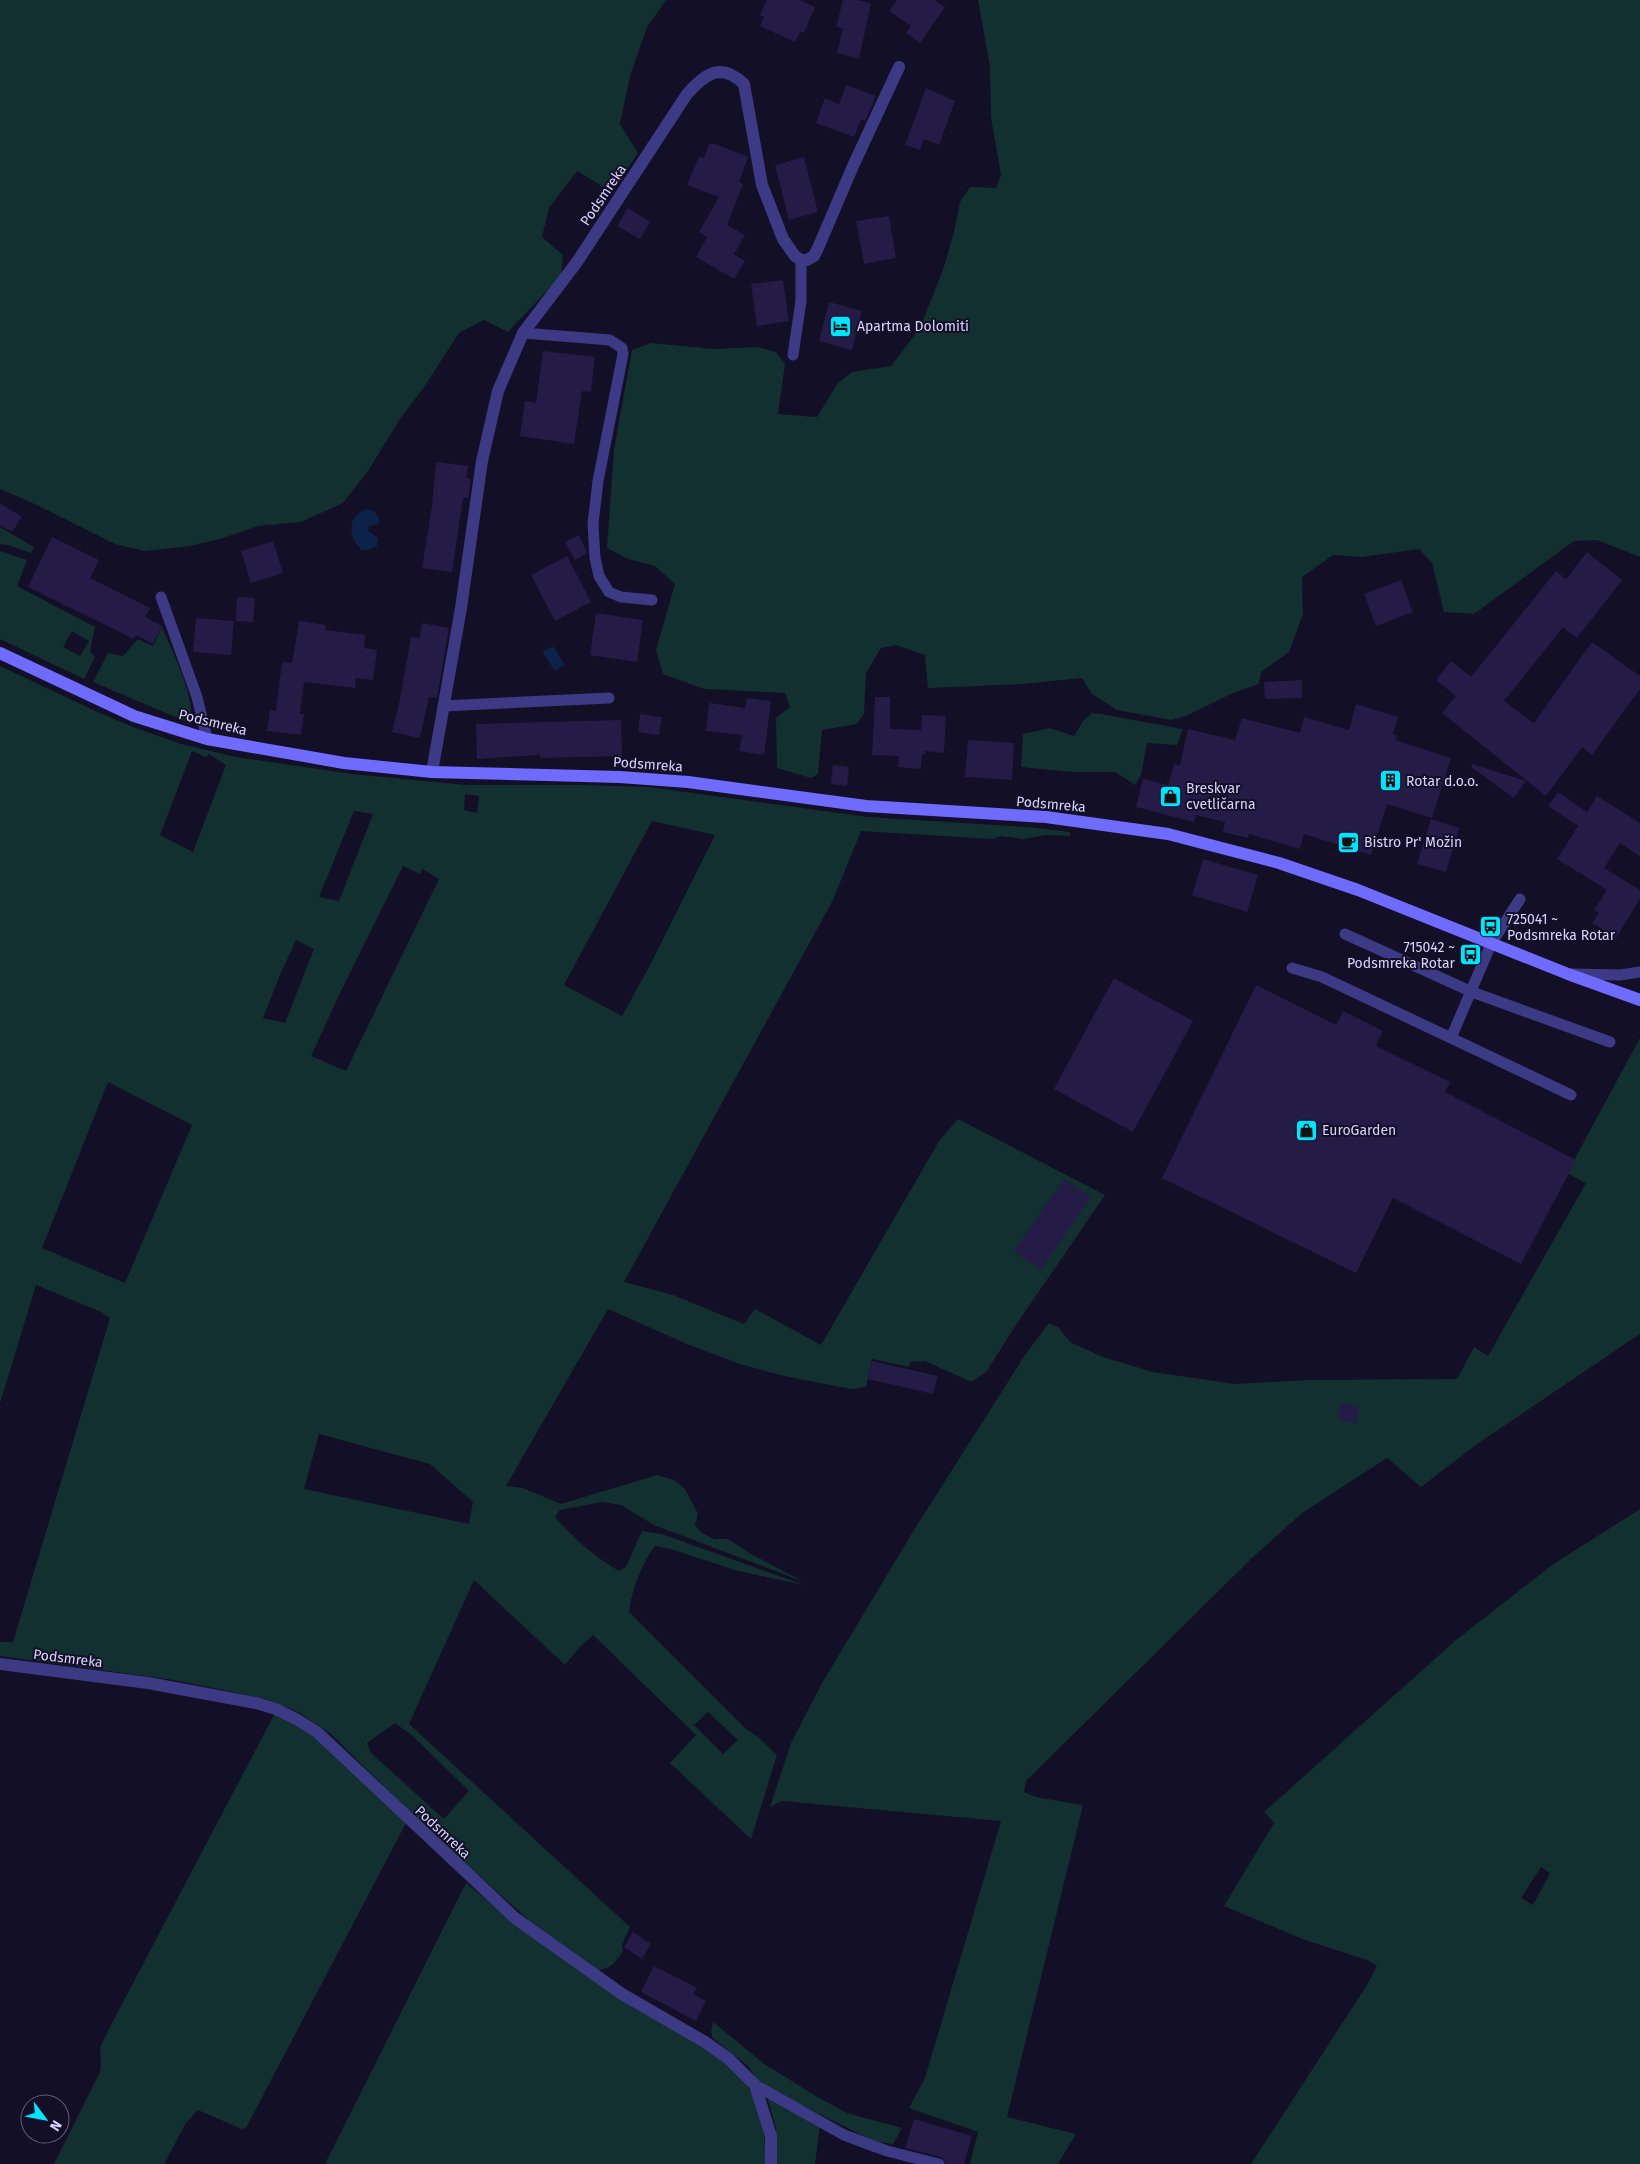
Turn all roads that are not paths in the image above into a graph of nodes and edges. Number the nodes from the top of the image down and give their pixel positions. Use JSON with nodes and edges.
{"nodes":[{"id":1,"x":899,"y":67,"type":"dead end"},
{"id":2,"x":801,"y":260,"type":"junction"},
{"id":3,"x":523,"y":333,"type":"junction"},
{"id":4,"x":793,"y":356,"type":"dead end"},
{"id":5,"x":161,"y":598,"type":"dead end"},
{"id":6,"x":652,"y":600,"type":"dead end"},
{"id":7,"x":0,"y":652,"type":"edge"},
{"id":8,"x":609,"y":698,"type":"dead end"},
{"id":9,"x":443,"y":706,"type":"junction"},
{"id":10,"x":207,"y":739,"type":"junction"},
{"id":11,"x":432,"y":772,"type":"junction"},
{"id":12,"x":1520,"y":899,"type":"dead end"},
{"id":13,"x":1345,"y":934,"type":"dead end"},
{"id":14,"x":1491,"y":944,"type":"junction"},
{"id":15,"x":1292,"y":968,"type":"dead end"},
{"id":16,"x":1640,"y":972,"type":"edge"},
{"id":17,"x":1568,"y":974,"type":"junction"},
{"id":18,"x":1472,"y":992,"type":"junction"},
{"id":19,"x":1640,"y":1000,"type":"edge"},
{"id":20,"x":1451,"y":1038,"type":"junction"},
{"id":21,"x":1610,"y":1042,"type":"dead end"},
{"id":22,"x":1571,"y":1095,"type":"dead end"},
{"id":23,"x":0,"y":1664,"type":"edge"},
{"id":24,"x":755,"y":2084,"type":"junction"},
{"id":25,"x":771,"y":2164,"type":"edge"},
{"id":26,"x":939,"y":2164,"type":"edge"}],
"edges":[{"from":1,"to":2,"type":"street"},
{"from":2,"to":3,"type":"street","name":"Podsmreka"},
{"from":2,"to":4,"type":"lane"},
{"from":3,"to":6,"type":"lane"},
{"from":3,"to":9,"type":"street","name":"Podsmreka"},
{"from":5,"to":10,"type":"lane"},
{"from":7,"to":10,"type":"street","name":"Podsmreka"},
{"from":8,"to":9,"type":"lane"},
{"from":9,"to":11,"type":"street","name":"Podsmreka"},
{"from":10,"to":11,"type":"street","name":"Podsmreka"},
{"from":11,"to":14,"type":"street","name":"Podsmreka"},
{"from":12,"to":14,"type":"lane"},
{"from":13,"to":18,"type":"lane"},
{"from":14,"to":17,"type":"street","name":"Podsmreka"},
{"from":14,"to":18,"type":"lane"},
{"from":15,"to":20,"type":"lane"},
{"from":16,"to":17,"type":"lane"},
{"from":17,"to":19,"type":"street","name":"Podsmreka"},
{"from":18,"to":20,"type":"lane"},
{"from":18,"to":21,"type":"lane"},
{"from":20,"to":22,"type":"lane"},
{"from":23,"to":24,"type":"street","name":"Podsmreka"},
{"from":24,"to":25,"type":"street","name":"Podsmreka"},
{"from":24,"to":26,"type":"lane"}]}
